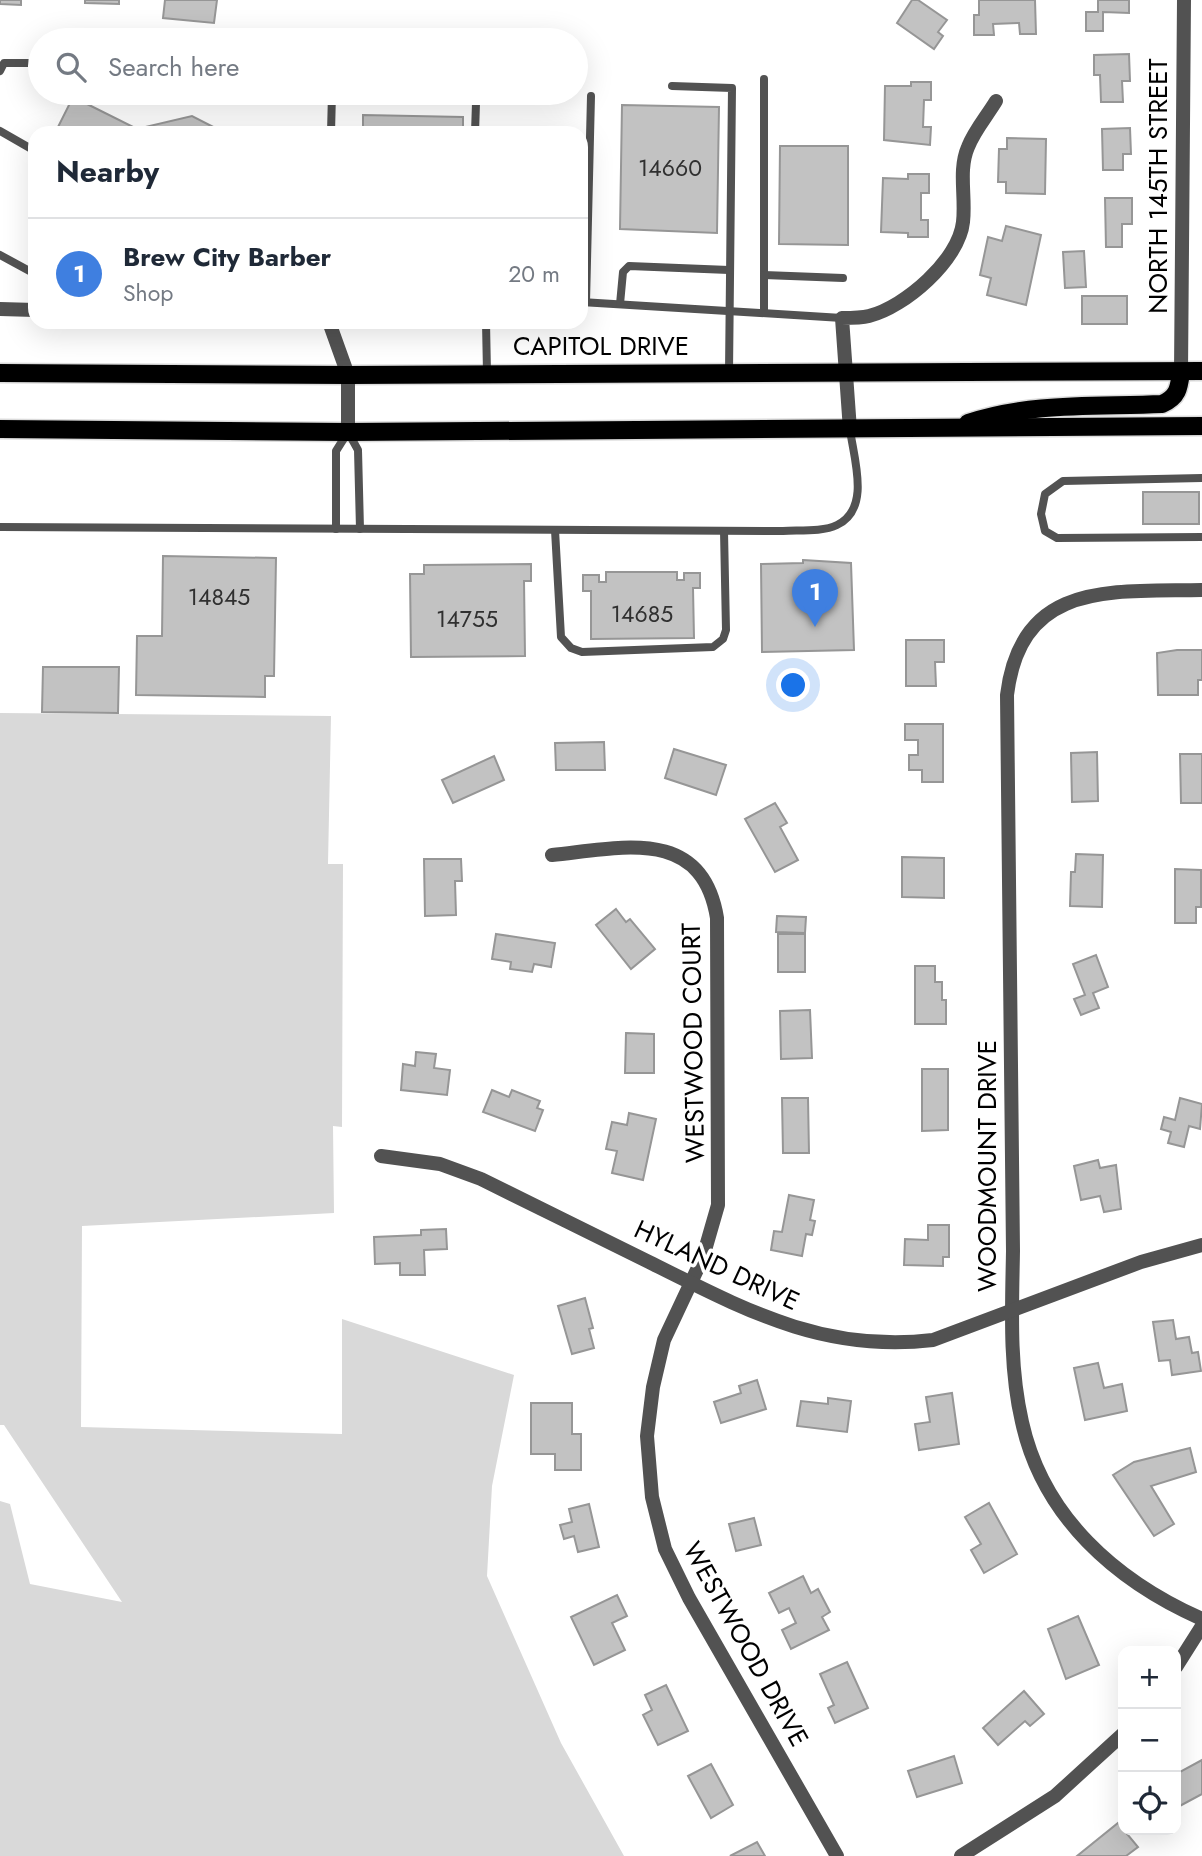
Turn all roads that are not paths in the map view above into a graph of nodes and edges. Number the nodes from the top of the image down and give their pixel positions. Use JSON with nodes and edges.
{"nodes":[{"id":1,"x":1184,"y":0,"type":"edge"},
{"id":2,"x":28,"y":63,"type":"edge"},
{"id":3,"x":0,"y":71,"type":"edge"},
{"id":4,"x":764,"y":79,"type":"dead end"},
{"id":5,"x":672,"y":86,"type":"dead end"},
{"id":6,"x":591,"y":96,"type":"dead end"},
{"id":7,"x":996,"y":101,"type":"dead end"},
{"id":8,"x":332,"y":105,"type":"edge"},
{"id":9,"x":476,"y":105,"type":"edge"},
{"id":10,"x":331,"y":126,"type":"edge"},
{"id":11,"x":475,"y":126,"type":"edge"},
{"id":12,"x":0,"y":131,"type":"edge"},
{"id":13,"x":28,"y":147,"type":"edge"},
{"id":14,"x":588,"y":165,"type":"edge"},
{"id":15,"x":0,"y":255,"type":"edge"},
{"id":16,"x":28,"y":270,"type":"edge"},
{"id":17,"x":729,"y":270,"type":"junction"},
{"id":18,"x":764,"y":275,"type":"junction"},
{"id":19,"x":843,"y":278,"type":"dead end"},
{"id":20,"x":588,"y":302,"type":"edge"},
{"id":21,"x":620,"y":304,"type":"junction"},
{"id":22,"x":0,"y":309,"type":"edge"},
{"id":23,"x":28,"y":310,"type":"edge"},
{"id":24,"x":728,"y":311,"type":"junction"},
{"id":25,"x":764,"y":313,"type":"junction"},
{"id":26,"x":842,"y":318,"type":"junction"},
{"id":27,"x":332,"y":329,"type":"edge"},
{"id":28,"x":486,"y":329,"type":"edge"},
{"id":29,"x":848,"y":371,"type":"junction"},
{"id":30,"x":1202,"y":371,"type":"edge"},
{"id":31,"x":729,"y":372,"type":"junction"},
{"id":32,"x":1181,"y":372,"type":"junction"},
{"id":33,"x":0,"y":373,"type":"edge"},
{"id":34,"x":487,"y":373,"type":"junction"},
{"id":35,"x":348,"y":375,"type":"junction"},
{"id":36,"x":1202,"y":426,"type":"edge"},
{"id":37,"x":0,"y":429,"type":"edge"},
{"id":38,"x":952,"y":429,"type":"junction"},
{"id":39,"x":850,"y":430,"type":"junction"},
{"id":40,"x":348,"y":432,"type":"junction"},
{"id":41,"x":1202,"y":478,"type":"edge"},
{"id":42,"x":0,"y":527,"type":"edge"},
{"id":43,"x":336,"y":529,"type":"junction"},
{"id":44,"x":360,"y":529,"type":"junction"},
{"id":45,"x":555,"y":530,"type":"junction"},
{"id":46,"x":724,"y":531,"type":"junction"},
{"id":47,"x":1202,"y":537,"type":"edge"},
{"id":48,"x":1202,"y":590,"type":"edge"},
{"id":49,"x":552,"y":856,"type":"dead end"},
{"id":50,"x":381,"y":1156,"type":"dead end"},
{"id":51,"x":1202,"y":1245,"type":"edge"},
{"id":52,"x":690,"y":1283,"type":"junction"},
{"id":53,"x":1012,"y":1310,"type":"junction"},
{"id":54,"x":1202,"y":1619,"type":"edge"},
{"id":55,"x":1202,"y":1626,"type":"edge"},
{"id":56,"x":1181,"y":1659,"type":"edge"},
{"id":57,"x":1118,"y":1739,"type":"edge"},
{"id":58,"x":836,"y":1856,"type":"edge"},
{"id":59,"x":961,"y":1856,"type":"edge"}],
"edges":[{"from":1,"to":32,"type":"street","name":"NORTH 145TH STREET"},
{"from":2,"to":3,"type":"lane"},
{"from":4,"to":18,"type":"lane"},
{"from":5,"to":17,"type":"lane"},
{"from":6,"to":14,"type":"lane"},
{"from":7,"to":26,"type":"street"},
{"from":8,"to":10,"type":"lane"},
{"from":9,"to":11,"type":"lane"},
{"from":12,"to":13,"type":"lane"},
{"from":15,"to":16,"type":"lane"},
{"from":17,"to":21,"type":"lane"},
{"from":17,"to":24,"type":"lane"},
{"from":18,"to":19,"type":"lane"},
{"from":18,"to":25,"type":"lane"},
{"from":20,"to":21,"type":"lane"},
{"from":21,"to":24,"type":"lane"},
{"from":22,"to":23,"type":"street"},
{"from":24,"to":25,"type":"lane"},
{"from":24,"to":31,"type":"lane"},
{"from":25,"to":26,"type":"lane"},
{"from":26,"to":29,"type":"street"},
{"from":27,"to":35,"type":"street"},
{"from":28,"to":34,"type":"lane"},
{"from":29,"to":31,"type":"main road","name":"CAPITOL DRIVE"},
{"from":29,"to":32,"type":"main road","name":"CAPITOL DRIVE"},
{"from":29,"to":39,"type":"street"},
{"from":30,"to":32,"type":"main road","name":"CAPITOL DRIVE"},
{"from":31,"to":34,"type":"main road","name":"CAPITOL DRIVE"},
{"from":32,"to":38,"type":"main road"},
{"from":33,"to":35,"type":"main road","name":"CAPITOL DRIVE"},
{"from":34,"to":35,"type":"main road","name":"CAPITOL DRIVE"},
{"from":35,"to":40,"type":"street"},
{"from":36,"to":38,"type":"main road"},
{"from":37,"to":40,"type":"main road"},
{"from":38,"to":39,"type":"main road"},
{"from":39,"to":40,"type":"main road"},
{"from":39,"to":46,"type":"lane"},
{"from":40,"to":43,"type":"lane"},
{"from":40,"to":44,"type":"lane"},
{"from":41,"to":47,"type":"lane"},
{"from":42,"to":43,"type":"lane"},
{"from":43,"to":44,"type":"lane"},
{"from":44,"to":45,"type":"lane"},
{"from":45,"to":46,"type":"lane"},
{"from":45,"to":46,"type":"lane"},
{"from":48,"to":53,"type":"street","name":"WOODMOUNT DRIVE"},
{"from":49,"to":52,"type":"street","name":"WESTWOOD COURT"},
{"from":50,"to":52,"type":"street","name":"HYLAND DRIVE"},
{"from":51,"to":53,"type":"street","name":"HYLAND DRIVE"},
{"from":52,"to":53,"type":"street","name":"HYLAND DRIVE"},
{"from":52,"to":58,"type":"street","name":"WESTWOOD DRIVE"},
{"from":53,"to":54,"type":"street","name":"WOODMOUNT DRIVE"},
{"from":55,"to":56,"type":"street"},
{"from":57,"to":59,"type":"street"}]}
